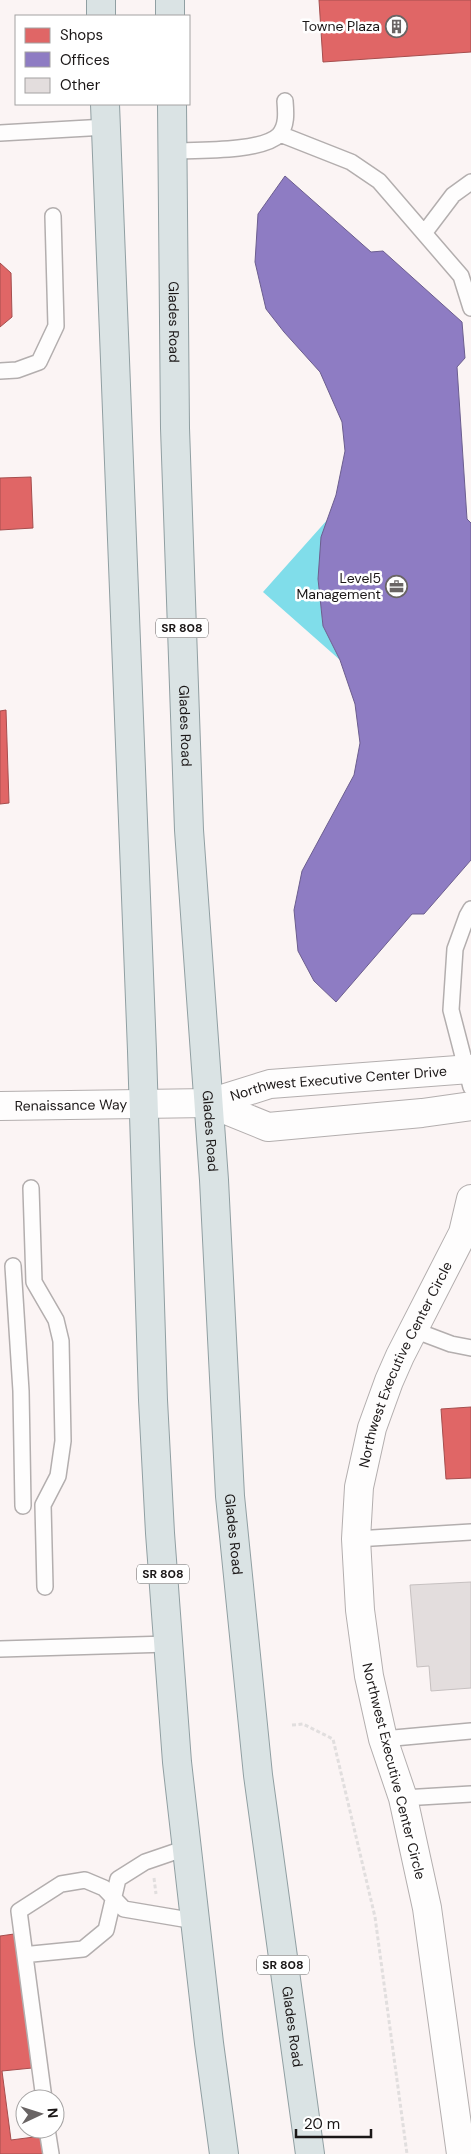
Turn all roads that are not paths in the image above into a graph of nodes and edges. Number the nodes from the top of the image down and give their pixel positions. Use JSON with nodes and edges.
{"nodes":[{"id":1,"x":101,"y":0,"type":"edge"},
{"id":2,"x":170,"y":0,"type":"edge"},
{"id":3,"x":101,"y":15,"type":"edge"},
{"id":4,"x":170,"y":15,"type":"edge"},
{"id":5,"x":286,"y":101,"type":"dead end"},
{"id":6,"x":172,"y":105,"type":"edge"},
{"id":7,"x":105,"y":115,"type":"edge"},
{"id":8,"x":0,"y":133,"type":"edge"},
{"id":9,"x":280,"y":134,"type":"junction"},
{"id":10,"x":172,"y":151,"type":"junction"},
{"id":11,"x":471,"y":182,"type":"edge"},
{"id":12,"x":53,"y":216,"type":"dead end"},
{"id":13,"x":425,"y":232,"type":"junction"},
{"id":14,"x":471,"y":308,"type":"edge"},
{"id":15,"x":0,"y":371,"type":"edge"},
{"id":16,"x":471,"y":909,"type":"edge"},
{"id":17,"x":469,"y":1075,"type":"edge"},
{"id":18,"x":208,"y":1103,"type":"junction"},
{"id":19,"x":143,"y":1104,"type":"junction"},
{"id":20,"x":0,"y":1106,"type":"edge"},
{"id":21,"x":471,"y":1106,"type":"edge"},
{"id":22,"x":31,"y":1188,"type":"dead end"},
{"id":23,"x":471,"y":1199,"type":"edge"},
{"id":24,"x":7,"y":1266,"type":"edge"},
{"id":25,"x":33,"y":1266,"type":"junction"},
{"id":26,"x":414,"y":1330,"type":"junction"},
{"id":27,"x":471,"y":1348,"type":"edge"},
{"id":28,"x":24,"y":1506,"type":"dead end"},
{"id":29,"x":471,"y":1532,"type":"edge"},
{"id":30,"x":356,"y":1539,"type":"junction"},
{"id":31,"x":45,"y":1587,"type":"dead end"},
{"id":32,"x":168,"y":1644,"type":"junction"},
{"id":33,"x":0,"y":1649,"type":"edge"},
{"id":34,"x":471,"y":1730,"type":"edge"},
{"id":35,"x":383,"y":1739,"type":"junction"},
{"id":36,"x":471,"y":1794,"type":"edge"},
{"id":37,"x":403,"y":1798,"type":"junction"},
{"id":38,"x":186,"y":1848,"type":"junction"},
{"id":39,"x":119,"y":1904,"type":"junction"},
{"id":40,"x":194,"y":1921,"type":"junction"},
{"id":41,"x":32,"y":1954,"type":"dead end"},
{"id":42,"x":43,"y":2089,"type":"edge"},
{"id":43,"x":49,"y":2139,"type":"edge"},
{"id":44,"x":51,"y":2154,"type":"edge"},
{"id":45,"x":224,"y":2154,"type":"edge"},
{"id":46,"x":310,"y":2154,"type":"edge"},
{"id":47,"x":461,"y":2154,"type":"edge"}],
"edges":[{"from":1,"to":3,"type":"main road"},
{"from":2,"to":4,"type":"main road"},
{"from":5,"to":9,"type":"lane"},
{"from":6,"to":10,"type":"main road","name":"Glades Road","number":"SR 808"},
{"from":7,"to":8,"type":"lane"},
{"from":7,"to":19,"type":"main road","number":"SR 808"},
{"from":9,"to":10,"type":"lane"},
{"from":9,"to":13,"type":"lane"},
{"from":10,"to":18,"type":"main road","name":"Glades Road","number":"SR 808"},
{"from":11,"to":13,"type":"lane"},
{"from":12,"to":15,"type":"lane"},
{"from":13,"to":14,"type":"lane"},
{"from":16,"to":17,"type":"lane"},
{"from":17,"to":18,"type":"street","name":"Northwest Executive Center Drive"},
{"from":18,"to":19,"type":"street","name":"Northwest Executive Center Drive"},
{"from":18,"to":21,"type":"street","name":"Northwest Executive Center Drive"},
{"from":18,"to":46,"type":"main road","name":"Glades Road","number":"SR 808"},
{"from":19,"to":20,"type":"street","name":"Renaissance Way"},
{"from":19,"to":32,"type":"main road","number":"SR 808"},
{"from":22,"to":25,"type":"lane"},
{"from":23,"to":26,"type":"street","name":"Northwest Executive Center Circle"},
{"from":24,"to":25,"type":"lane"},
{"from":24,"to":28,"type":"lane"},
{"from":25,"to":31,"type":"lane"},
{"from":26,"to":27,"type":"lane"},
{"from":26,"to":30,"type":"street","name":"Northwest Executive Center Circle"},
{"from":29,"to":30,"type":"lane"},
{"from":30,"to":35,"type":"street","name":"Northwest Executive Center Circle"},
{"from":32,"to":33,"type":"lane"},
{"from":32,"to":38,"type":"main road","number":"SR 808"},
{"from":34,"to":35,"type":"lane"},
{"from":35,"to":37,"type":"street","name":"Northwest Executive Center Circle"},
{"from":36,"to":37,"type":"lane"},
{"from":37,"to":47,"type":"street","name":"Northwest Executive Center Circle"},
{"from":38,"to":39,"type":"lane"},
{"from":38,"to":40,"type":"main road","number":"SR 808"},
{"from":39,"to":40,"type":"lane"},
{"from":39,"to":41,"type":"lane"},
{"from":39,"to":42,"type":"lane"},
{"from":40,"to":45,"type":"main road","number":"SR 808"},
{"from":43,"to":44,"type":"lane"}]}
